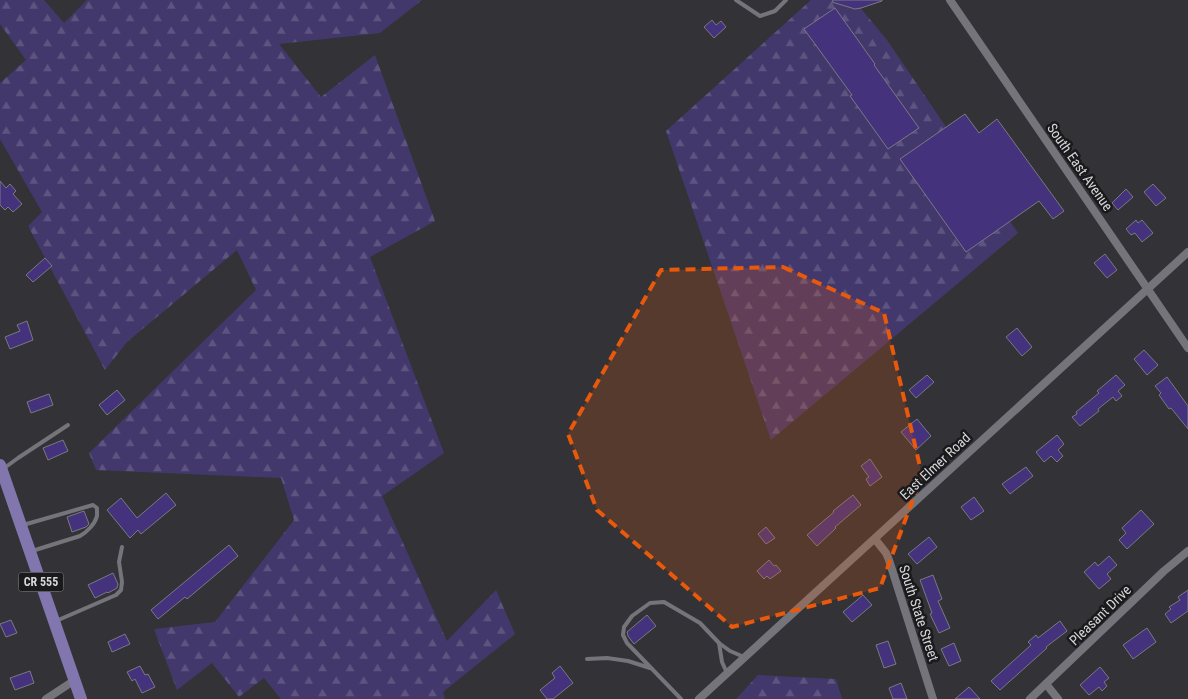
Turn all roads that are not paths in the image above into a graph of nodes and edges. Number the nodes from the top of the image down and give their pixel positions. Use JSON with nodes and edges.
{"nodes":[{"id":1,"x":736,"y":0,"type":"edge"},
{"id":2,"x":786,"y":0,"type":"edge"},
{"id":3,"x":950,"y":0,"type":"edge"},
{"id":4,"x":1188,"y":252,"type":"edge"},
{"id":5,"x":1148,"y":288,"type":"junction"},
{"id":6,"x":1188,"y":348,"type":"edge"},
{"id":7,"x":68,"y":425,"type":"dead end"},
{"id":8,"x":1,"y":468,"type":"edge"},
{"id":9,"x":21,"y":526,"type":"junction"},
{"id":10,"x":875,"y":539,"type":"junction"},
{"id":11,"x":122,"y":547,"type":"dead end"},
{"id":12,"x":1188,"y":551,"type":"edge"},
{"id":13,"x":30,"y":552,"type":"junction"},
{"id":14,"x":54,"y":622,"type":"junction"},
{"id":15,"x":719,"y":643,"type":"junction"},
{"id":16,"x":744,"y":657,"type":"junction"},
{"id":17,"x":587,"y":659,"type":"dead end"},
{"id":18,"x":652,"y":669,"type":"junction"},
{"id":19,"x":727,"y":673,"type":"junction"},
{"id":20,"x":75,"y":680,"type":"junction"},
{"id":21,"x":1046,"y":684,"type":"junction"},
{"id":22,"x":46,"y":699,"type":"edge"},
{"id":23,"x":81,"y":699,"type":"edge"},
{"id":24,"x":681,"y":699,"type":"edge"},
{"id":25,"x":699,"y":699,"type":"edge"},
{"id":26,"x":933,"y":699,"type":"edge"},
{"id":27,"x":1030,"y":699,"type":"edge"},
{"id":28,"x":1058,"y":699,"type":"edge"}],
"edges":[{"from":1,"to":2,"type":"lane"},
{"from":3,"to":5,"type":"street","name":"South East Avenue"},
{"from":4,"to":5,"type":"street","name":"East Elmer Road"},
{"from":5,"to":6,"type":"street","name":"South East Avenue"},
{"from":5,"to":10,"type":"street","name":"East Elmer Road"},
{"from":7,"to":8,"type":"lane"},
{"from":8,"to":9,"type":"main road","number":"CR 555"},
{"from":9,"to":13,"type":"main road","number":"CR 555"},
{"from":9,"to":13,"type":"lane"},
{"from":10,"to":16,"type":"street","name":"East Elmer Road"},
{"from":10,"to":26,"type":"street","name":"South State Street"},
{"from":11,"to":14,"type":"lane"},
{"from":12,"to":21,"type":"street","name":"Pleasant Drive"},
{"from":13,"to":14,"type":"main road","number":"CR 555"},
{"from":14,"to":20,"type":"main road","number":"CR 555"},
{"from":15,"to":16,"type":"lane"},
{"from":15,"to":18,"type":"lane"},
{"from":15,"to":19,"type":"lane"},
{"from":16,"to":19,"type":"street","name":"East Elmer Road"},
{"from":17,"to":18,"type":"lane"},
{"from":18,"to":24,"type":"lane"},
{"from":19,"to":25,"type":"street","name":"East Elmer Road"},
{"from":20,"to":22,"type":"street"},
{"from":20,"to":23,"type":"main road","number":"CR 555"},
{"from":21,"to":27,"type":"street","name":"Pleasant Drive"},
{"from":21,"to":28,"type":"street"}]}
